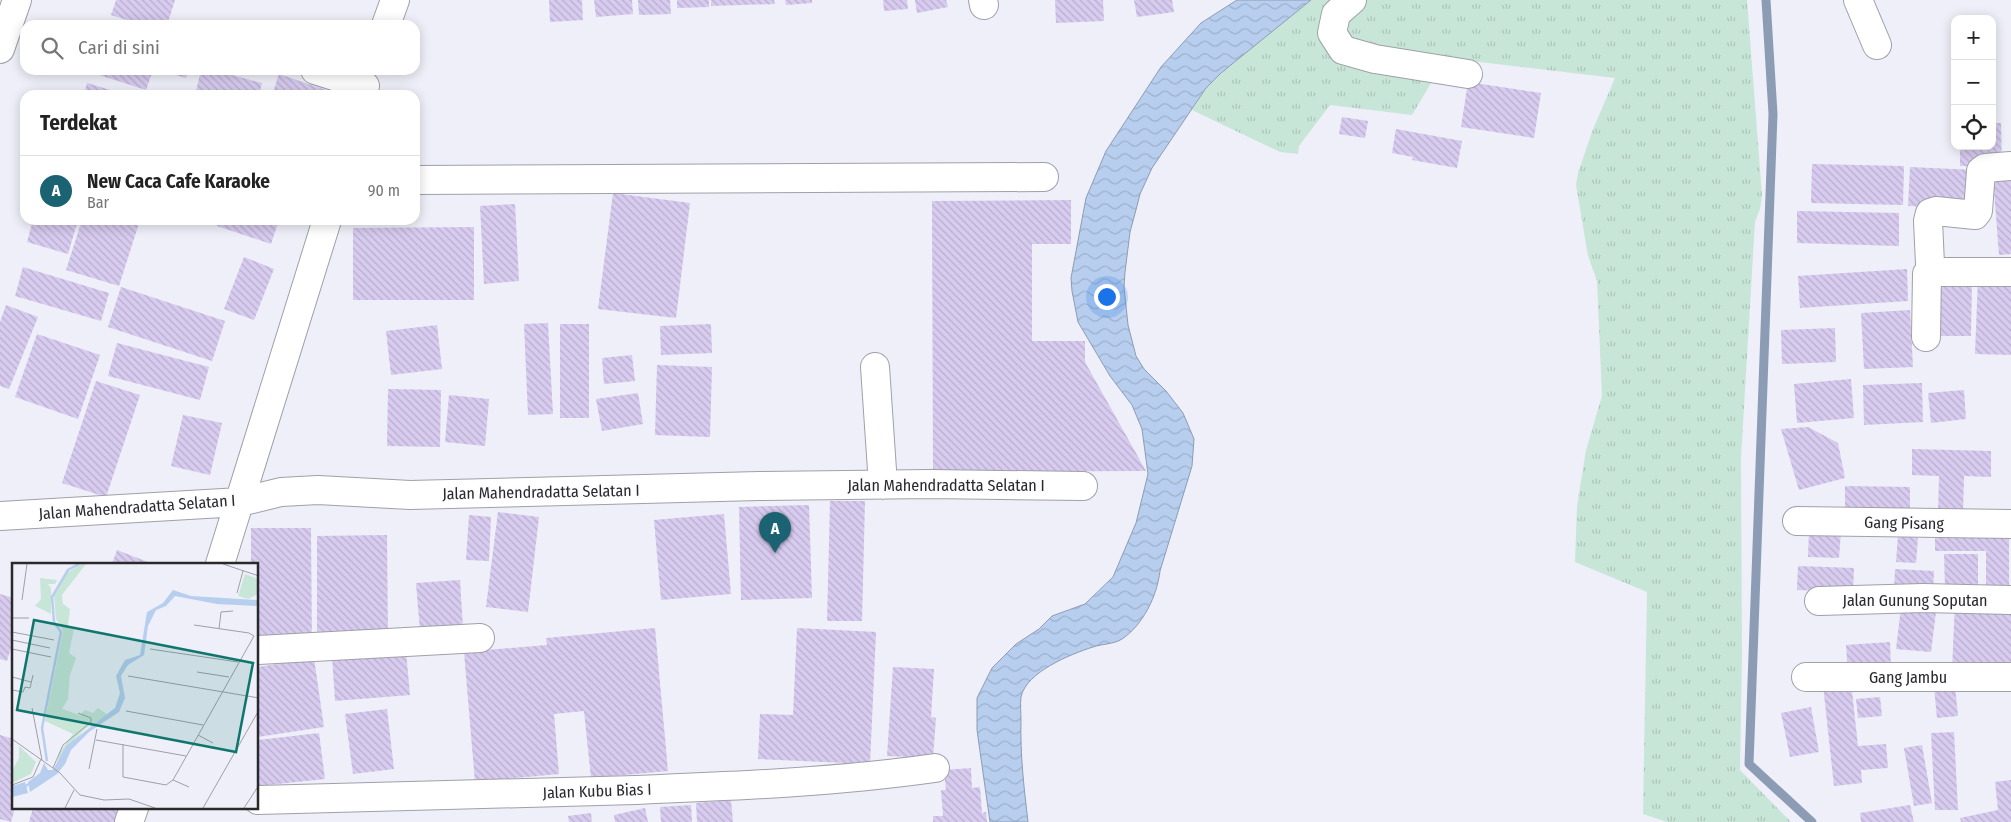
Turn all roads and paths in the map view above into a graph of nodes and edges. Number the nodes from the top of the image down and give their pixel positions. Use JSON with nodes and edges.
{"nodes":[{"id":1,"x":17,"y":0,"type":"edge"},
{"id":2,"x":395,"y":0,"type":"edge"},
{"id":3,"x":1352,"y":0,"type":"edge"},
{"id":4,"x":1858,"y":0,"type":"edge"},
{"id":5,"x":388,"y":20,"type":"edge"},
{"id":6,"x":1877,"y":45,"type":"dead end"},
{"id":7,"x":0,"y":49,"type":"edge"},
{"id":8,"x":1468,"y":74,"type":"dead end"},
{"id":9,"x":333,"y":75,"type":"edge"},
{"id":10,"x":366,"y":84,"type":"edge"},
{"id":11,"x":2011,"y":166,"type":"edge"},
{"id":12,"x":1044,"y":177,"type":"dead end"},
{"id":13,"x":420,"y":180,"type":"edge"},
{"id":14,"x":325,"y":225,"type":"edge"},
{"id":15,"x":1933,"y":270,"type":"junction"},
{"id":16,"x":2011,"y":272,"type":"edge"},
{"id":17,"x":1926,"y":337,"type":"dead end"},
{"id":18,"x":875,"y":367,"type":"dead end"},
{"id":19,"x":884,"y":485,"type":"junction"},
{"id":20,"x":1084,"y":486,"type":"dead end"},
{"id":21,"x":240,"y":502,"type":"junction"},
{"id":22,"x":0,"y":516,"type":"edge"},
{"id":23,"x":1797,"y":521,"type":"dead end"},
{"id":24,"x":2011,"y":524,"type":"edge"},
{"id":25,"x":220,"y":563,"type":"edge"},
{"id":26,"x":2011,"y":600,"type":"edge"},
{"id":27,"x":1819,"y":601,"type":"dead end"},
{"id":28,"x":480,"y":638,"type":"dead end"},
{"id":29,"x":259,"y":650,"type":"edge"},
{"id":30,"x":1806,"y":677,"type":"dead end"},
{"id":31,"x":2011,"y":677,"type":"edge"},
{"id":32,"x":935,"y":768,"type":"dead end"},
{"id":33,"x":259,"y":800,"type":"edge"},
{"id":34,"x":133,"y":810,"type":"edge"},
{"id":35,"x":129,"y":822,"type":"edge"}],
"edges":[{"from":1,"to":7,"type":"street"},
{"from":2,"to":5,"type":"street"},
{"from":3,"to":8,"type":"street"},
{"from":4,"to":6,"type":"street"},
{"from":9,"to":10,"type":"street"},
{"from":11,"to":15,"type":"street"},
{"from":12,"to":13,"type":"street"},
{"from":14,"to":21,"type":"street"},
{"from":15,"to":16,"type":"street"},
{"from":15,"to":17,"type":"street"},
{"from":18,"to":19,"type":"street"},
{"from":19,"to":20,"type":"street","name":"Jalan Mahendradatta Selatan I"},
{"from":19,"to":21,"type":"street","name":"Jalan Mahendradatta Selatan I"},
{"from":21,"to":22,"type":"street","name":"Jalan Mahendradatta Selatan I"},
{"from":21,"to":25,"type":"street"},
{"from":23,"to":24,"type":"street","name":"Gang Pisang"},
{"from":26,"to":27,"type":"street","name":"Jalan Gunung Soputan"},
{"from":28,"to":29,"type":"street"},
{"from":30,"to":31,"type":"street","name":"Gang Jambu"},
{"from":32,"to":33,"type":"street","name":"Jalan Kubu Bias I"},
{"from":34,"to":35,"type":"street"}]}
